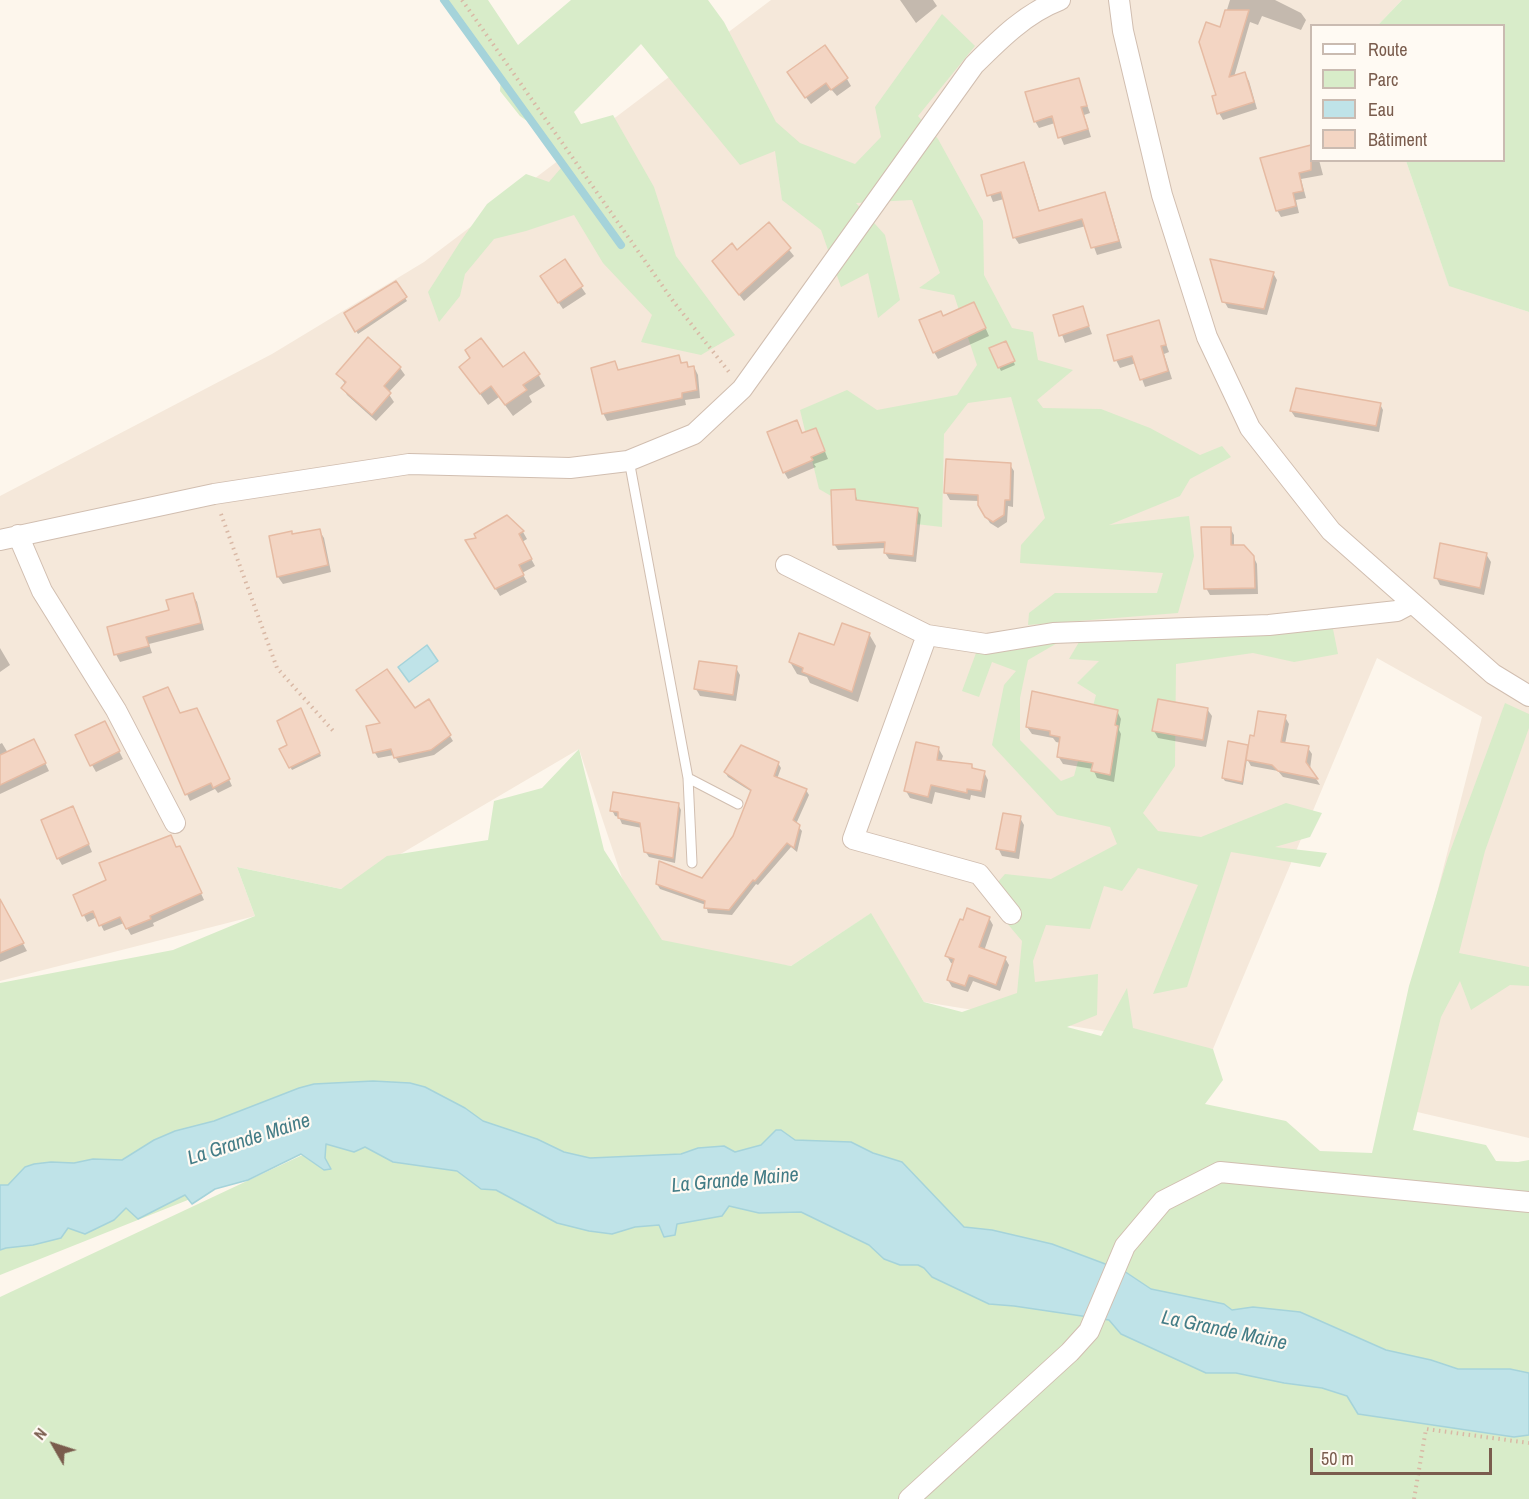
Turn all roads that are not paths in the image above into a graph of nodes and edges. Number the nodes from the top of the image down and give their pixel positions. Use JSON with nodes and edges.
{"nodes":[{"id":1,"x":1060,"y":0,"type":"edge"},
{"id":2,"x":1119,"y":0,"type":"edge"},
{"id":3,"x":629,"y":460,"type":"junction"},
{"id":4,"x":9,"y":537,"type":"edge"},
{"id":5,"x":786,"y":565,"type":"dead end"},
{"id":6,"x":1412,"y":603,"type":"junction"},
{"id":7,"x":927,"y":635,"type":"junction"},
{"id":8,"x":1529,"y":696,"type":"edge"},
{"id":9,"x":688,"y":778,"type":"junction"},
{"id":10,"x":738,"y":804,"type":"dead end"},
{"id":11,"x":175,"y":823,"type":"dead end"},
{"id":12,"x":692,"y":863,"type":"dead end"},
{"id":13,"x":1011,"y":914,"type":"dead end"},
{"id":14,"x":1529,"y":1202,"type":"edge"},
{"id":15,"x":909,"y":1499,"type":"edge"}],
"edges":[{"from":1,"to":3,"type":"street"},
{"from":2,"to":6,"type":"street"},
{"from":3,"to":4,"type":"street"},
{"from":3,"to":9,"type":"lane"},
{"from":4,"to":11,"type":"street"},
{"from":5,"to":7,"type":"street"},
{"from":6,"to":7,"type":"street"},
{"from":6,"to":8,"type":"street"},
{"from":7,"to":13,"type":"street"},
{"from":9,"to":10,"type":"lane"},
{"from":9,"to":12,"type":"lane"},
{"from":14,"to":15,"type":"street"}]}
